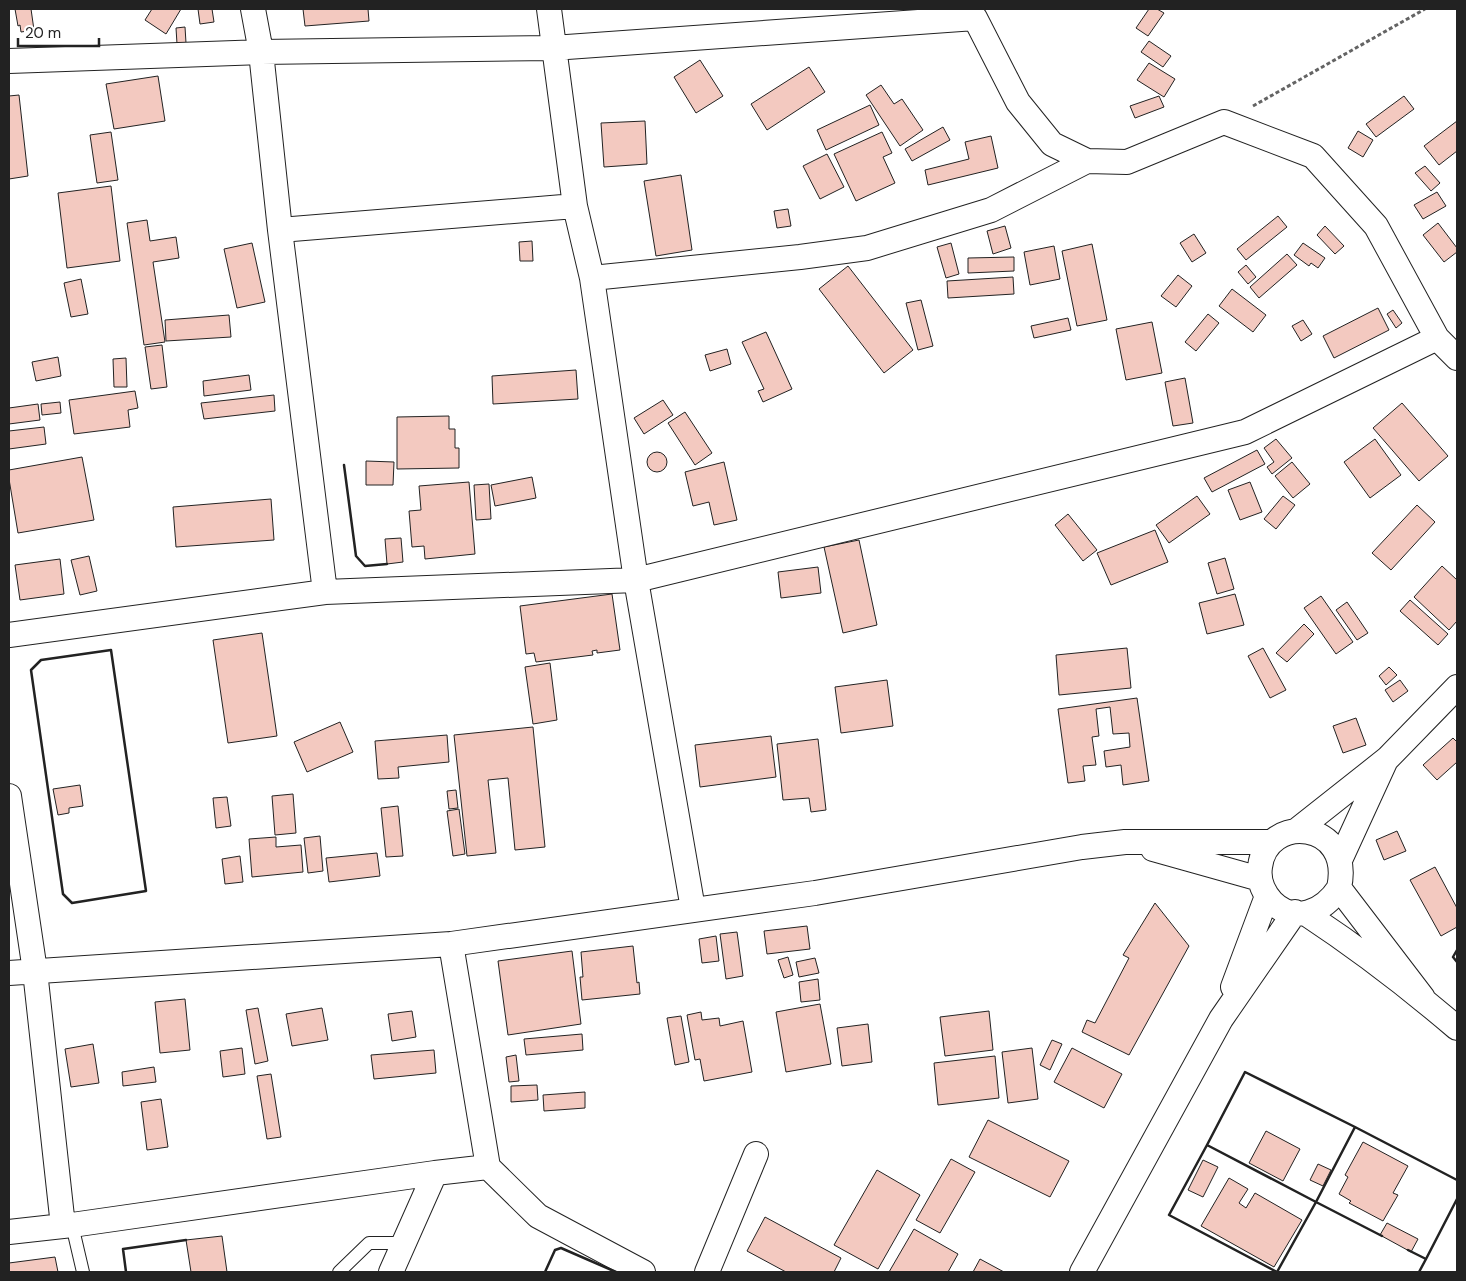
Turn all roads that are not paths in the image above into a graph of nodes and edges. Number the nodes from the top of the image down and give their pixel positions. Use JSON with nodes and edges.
{"nodes":[{"id":1,"x":253,"y":9,"type":"edge"},
{"id":2,"x":549,"y":9,"type":"edge"},
{"id":3,"x":971,"y":13,"type":"edge"},
{"id":4,"x":553,"y":48,"type":"junction"},
{"id":5,"x":261,"y":52,"type":"junction"},
{"id":6,"x":9,"y":61,"type":"edge"},
{"id":7,"x":1087,"y":160,"type":"junction"},
{"id":8,"x":575,"y":206,"type":"junction"},
{"id":9,"x":280,"y":230,"type":"junction"},
{"id":10,"x":592,"y":278,"type":"junction"},
{"id":11,"x":1437,"y":338,"type":"junction"},
{"id":12,"x":1457,"y":358,"type":"edge"},
{"id":13,"x":636,"y":580,"type":"junction"},
{"id":14,"x":326,"y":592,"type":"junction"},
{"id":15,"x":9,"y":634,"type":"edge"},
{"id":16,"x":1457,"y":687,"type":"edge"},
{"id":17,"x":1387,"y":759,"type":"junction"},
{"id":18,"x":9,"y":796,"type":"edge"},
{"id":19,"x":1296,"y":831,"type":"junction"},
{"id":20,"x":1125,"y":842,"type":"junction"},
{"id":21,"x":1271,"y":842,"type":"junction"},
{"id":22,"x":1340,"y":860,"type":"junction"},
{"id":23,"x":1264,"y":888,"type":"junction"},
{"id":24,"x":1339,"y":888,"type":"junction"},
{"id":25,"x":693,"y":909,"type":"junction"},
{"id":26,"x":1300,"y":913,"type":"junction"},
{"id":27,"x":451,"y":944,"type":"junction"},
{"id":28,"x":35,"y":971,"type":"junction"},
{"id":29,"x":9,"y":973,"type":"edge"},
{"id":30,"x":1422,"y":998,"type":"junction"},
{"id":31,"x":1221,"y":1019,"type":"junction"},
{"id":32,"x":1457,"y":1028,"type":"edge"},
{"id":33,"x":756,"y":1154,"type":"dead end"},
{"id":34,"x":488,"y":1167,"type":"junction"},
{"id":35,"x":436,"y":1173,"type":"junction"},
{"id":36,"x":68,"y":1226,"type":"junction"},
{"id":37,"x":9,"y":1232,"type":"edge"},
{"id":38,"x":404,"y":1243,"type":"junction"},
{"id":39,"x":83,"y":1272,"type":"edge"},
{"id":40,"x":339,"y":1272,"type":"edge"},
{"id":41,"x":391,"y":1272,"type":"edge"},
{"id":42,"x":643,"y":1272,"type":"edge"},
{"id":43,"x":707,"y":1272,"type":"edge"},
{"id":44,"x":1082,"y":1272,"type":"edge"}],
"edges":[{"from":1,"to":5,"type":"street"},
{"from":2,"to":4,"type":"street"},
{"from":3,"to":4,"type":"street"},
{"from":3,"to":7,"type":"street"},
{"from":4,"to":5,"type":"street"},
{"from":4,"to":8,"type":"street"},
{"from":5,"to":6,"type":"street"},
{"from":5,"to":9,"type":"street"},
{"from":7,"to":10,"type":"street"},
{"from":7,"to":11,"type":"street"},
{"from":8,"to":9,"type":"street"},
{"from":8,"to":10,"type":"street"},
{"from":9,"to":14,"type":"street"},
{"from":10,"to":13,"type":"street"},
{"from":11,"to":12,"type":"street"},
{"from":11,"to":13,"type":"street"},
{"from":13,"to":14,"type":"street"},
{"from":13,"to":25,"type":"street"},
{"from":14,"to":15,"type":"street"},
{"from":16,"to":17,"type":"street"},
{"from":17,"to":19,"type":"street"},
{"from":17,"to":22,"type":"street"},
{"from":18,"to":28,"type":"street"},
{"from":19,"to":21,"type":"street"},
{"from":19,"to":22,"type":"street"},
{"from":20,"to":21,"type":"street"},
{"from":20,"to":23,"type":"street"},
{"from":20,"to":25,"type":"street"},
{"from":21,"to":23,"type":"street"},
{"from":22,"to":24,"type":"street"},
{"from":23,"to":26,"type":"street"},
{"from":23,"to":31,"type":"street"},
{"from":24,"to":26,"type":"street"},
{"from":24,"to":30,"type":"street"},
{"from":25,"to":27,"type":"street"},
{"from":26,"to":30,"type":"street"},
{"from":26,"to":31,"type":"street"},
{"from":27,"to":28,"type":"street"},
{"from":27,"to":34,"type":"street"},
{"from":28,"to":29,"type":"street"},
{"from":28,"to":36,"type":"street"},
{"from":30,"to":32,"type":"street"},
{"from":31,"to":44,"type":"street"},
{"from":33,"to":43,"type":"street"},
{"from":34,"to":35,"type":"street"},
{"from":34,"to":42,"type":"street"},
{"from":35,"to":36,"type":"street"},
{"from":35,"to":38,"type":"street"},
{"from":36,"to":37,"type":"street"},
{"from":36,"to":39,"type":"lane"},
{"from":38,"to":40,"type":"lane"},
{"from":38,"to":41,"type":"street"}]}
